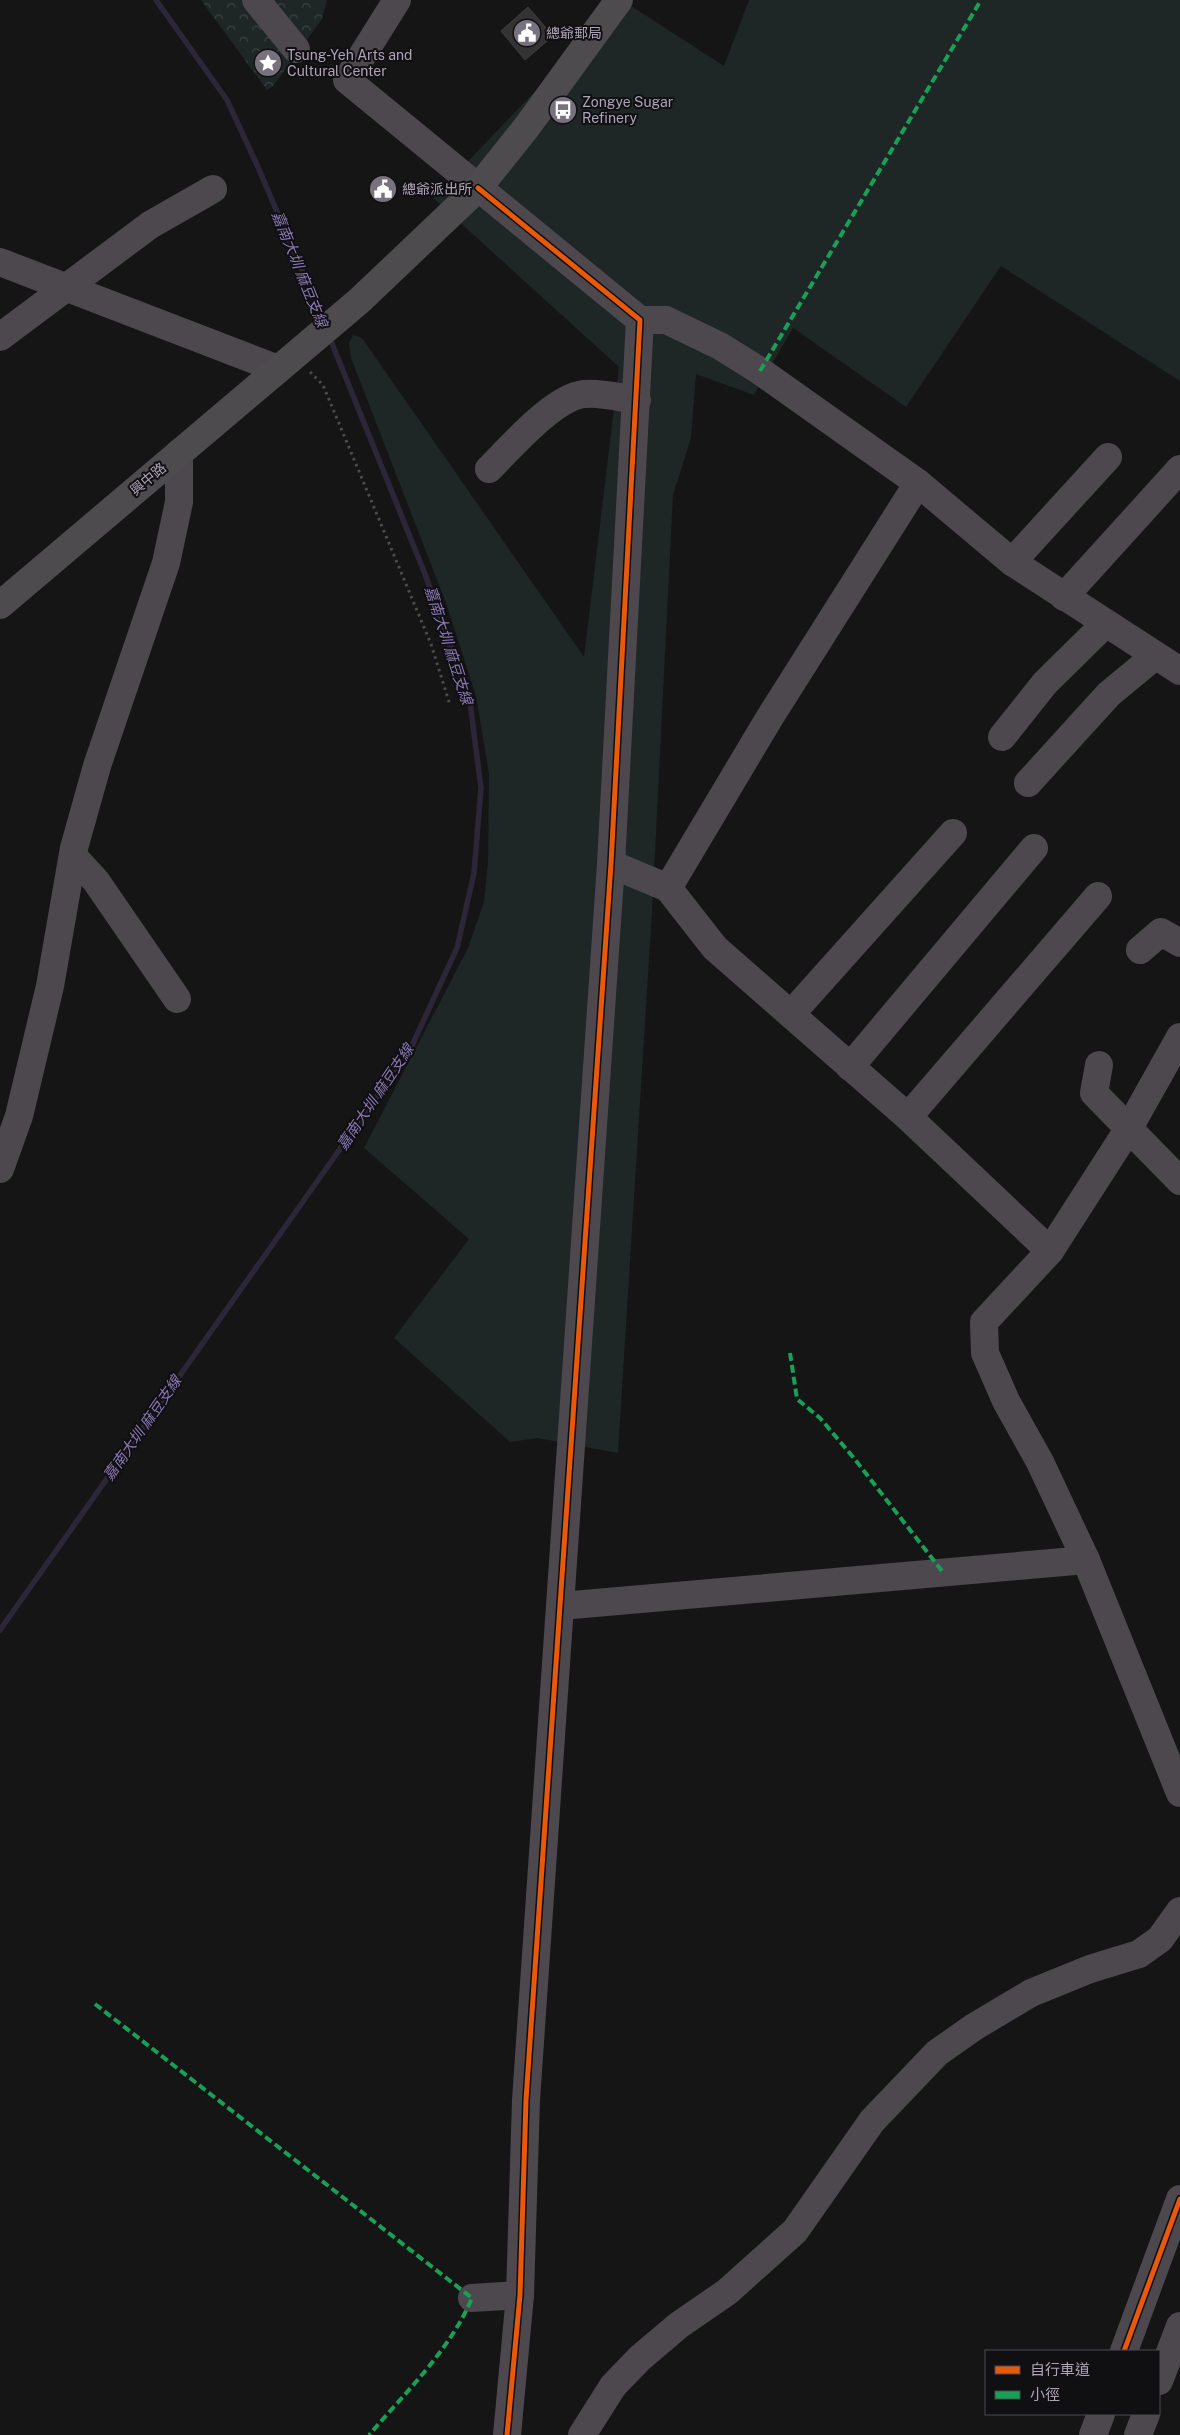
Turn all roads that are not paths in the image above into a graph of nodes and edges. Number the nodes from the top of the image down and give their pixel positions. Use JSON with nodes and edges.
{"nodes":[{"id":1,"x":256,"y":0,"type":"edge"},
{"id":2,"x":397,"y":0,"type":"edge"},
{"id":3,"x":619,"y":0,"type":"edge"},
{"id":4,"x":296,"y":49,"type":"dead end"},
{"id":5,"x":478,"y":188,"type":"junction"},
{"id":6,"x":213,"y":189,"type":"dead end"},
{"id":7,"x":0,"y":262,"type":"edge"},
{"id":8,"x":66,"y":288,"type":"junction"},
{"id":9,"x":640,"y":320,"type":"junction"},
{"id":10,"x":0,"y":337,"type":"edge"},
{"id":11,"x":289,"y":359,"type":"junction"},
{"id":12,"x":637,"y":400,"type":"junction"},
{"id":13,"x":179,"y":453,"type":"junction"},
{"id":14,"x":1108,"y":457,"type":"dead end"},
{"id":15,"x":489,"y":469,"type":"dead end"},
{"id":16,"x":1180,"y":469,"type":"edge"},
{"id":17,"x":918,"y":483,"type":"junction"},
{"id":18,"x":1012,"y":562,"type":"junction"},
{"id":19,"x":1064,"y":597,"type":"junction"},
{"id":20,"x":0,"y":606,"type":"edge"},
{"id":21,"x":1105,"y":624,"type":"junction"},
{"id":22,"x":1155,"y":656,"type":"junction"},
{"id":23,"x":1180,"y":671,"type":"edge"},
{"id":24,"x":1002,"y":737,"type":"dead end"},
{"id":25,"x":1028,"y":783,"type":"dead end"},
{"id":26,"x":953,"y":833,"type":"dead end"},
{"id":27,"x":1034,"y":848,"type":"dead end"},
{"id":28,"x":73,"y":856,"type":"junction"},
{"id":29,"x":611,"y":864,"type":"junction"},
{"id":30,"x":668,"y":888,"type":"junction"},
{"id":31,"x":1098,"y":896,"type":"dead end"},
{"id":32,"x":1180,"y":942,"type":"edge"},
{"id":33,"x":1140,"y":950,"type":"dead end"},
{"id":34,"x":177,"y":999,"type":"dead end"},
{"id":35,"x":792,"y":1014,"type":"junction"},
{"id":36,"x":1180,"y":1036,"type":"edge"},
{"id":37,"x":1099,"y":1065,"type":"dead end"},
{"id":38,"x":850,"y":1067,"type":"junction"},
{"id":39,"x":908,"y":1117,"type":"junction"},
{"id":40,"x":1129,"y":1128,"type":"junction"},
{"id":41,"x":0,"y":1169,"type":"edge"},
{"id":42,"x":1180,"y":1181,"type":"edge"},
{"id":43,"x":1050,"y":1251,"type":"junction"},
{"id":44,"x":1086,"y":1560,"type":"junction"},
{"id":45,"x":561,"y":1606,"type":"junction"},
{"id":46,"x":1180,"y":1793,"type":"edge"},
{"id":47,"x":1180,"y":1911,"type":"edge"},
{"id":48,"x":1180,"y":2199,"type":"edge"},
{"id":49,"x":520,"y":2295,"type":"junction"},
{"id":50,"x":472,"y":2298,"type":"dead end"},
{"id":51,"x":1180,"y":2326,"type":"edge"},
{"id":52,"x":1124,"y":2350,"type":"edge"},
{"id":53,"x":1160,"y":2378,"type":"edge"},
{"id":54,"x":1101,"y":2415,"type":"edge"},
{"id":55,"x":1146,"y":2415,"type":"edge"},
{"id":56,"x":507,"y":2435,"type":"edge"},
{"id":57,"x":582,"y":2435,"type":"edge"},
{"id":58,"x":1093,"y":2435,"type":"edge"},
{"id":59,"x":1138,"y":2435,"type":"edge"}],
"edges":[{"from":1,"to":4,"type":"street"},
{"from":2,"to":5,"type":"street"},
{"from":3,"to":5,"type":"main road","name":"興中路"},
{"from":5,"to":9,"type":"street"},
{"from":5,"to":11,"type":"main road","name":"興中路"},
{"from":6,"to":8,"type":"street"},
{"from":7,"to":8,"type":"street"},
{"from":8,"to":10,"type":"street"},
{"from":8,"to":11,"type":"street"},
{"from":9,"to":12,"type":"street"},
{"from":9,"to":17,"type":"street"},
{"from":11,"to":13,"type":"main road","name":"興中路"},
{"from":12,"to":15,"type":"street"},
{"from":12,"to":29,"type":"street"},
{"from":13,"to":20,"type":"main road","name":"興中路"},
{"from":13,"to":28,"type":"street"},
{"from":14,"to":18,"type":"street"},
{"from":16,"to":19,"type":"street"},
{"from":17,"to":18,"type":"street"},
{"from":17,"to":30,"type":"street"},
{"from":18,"to":19,"type":"street"},
{"from":19,"to":21,"type":"street"},
{"from":21,"to":22,"type":"street"},
{"from":21,"to":24,"type":"street"},
{"from":22,"to":23,"type":"street"},
{"from":22,"to":25,"type":"street"},
{"from":26,"to":35,"type":"street"},
{"from":27,"to":38,"type":"street"},
{"from":28,"to":34,"type":"street"},
{"from":28,"to":41,"type":"street"},
{"from":29,"to":30,"type":"street"},
{"from":29,"to":45,"type":"street"},
{"from":30,"to":35,"type":"street"},
{"from":31,"to":39,"type":"street"},
{"from":32,"to":33,"type":"street"},
{"from":35,"to":38,"type":"street"},
{"from":36,"to":40,"type":"street"},
{"from":37,"to":40,"type":"street"},
{"from":38,"to":39,"type":"street"},
{"from":39,"to":43,"type":"street"},
{"from":40,"to":42,"type":"street"},
{"from":40,"to":43,"type":"street"},
{"from":43,"to":44,"type":"street"},
{"from":44,"to":45,"type":"street"},
{"from":44,"to":46,"type":"street"},
{"from":45,"to":49,"type":"street"},
{"from":47,"to":57,"type":"street"},
{"from":48,"to":52,"type":"street"},
{"from":49,"to":50,"type":"street"},
{"from":49,"to":56,"type":"street"},
{"from":51,"to":53,"type":"street"},
{"from":54,"to":58,"type":"street"},
{"from":55,"to":59,"type":"street"}]}
